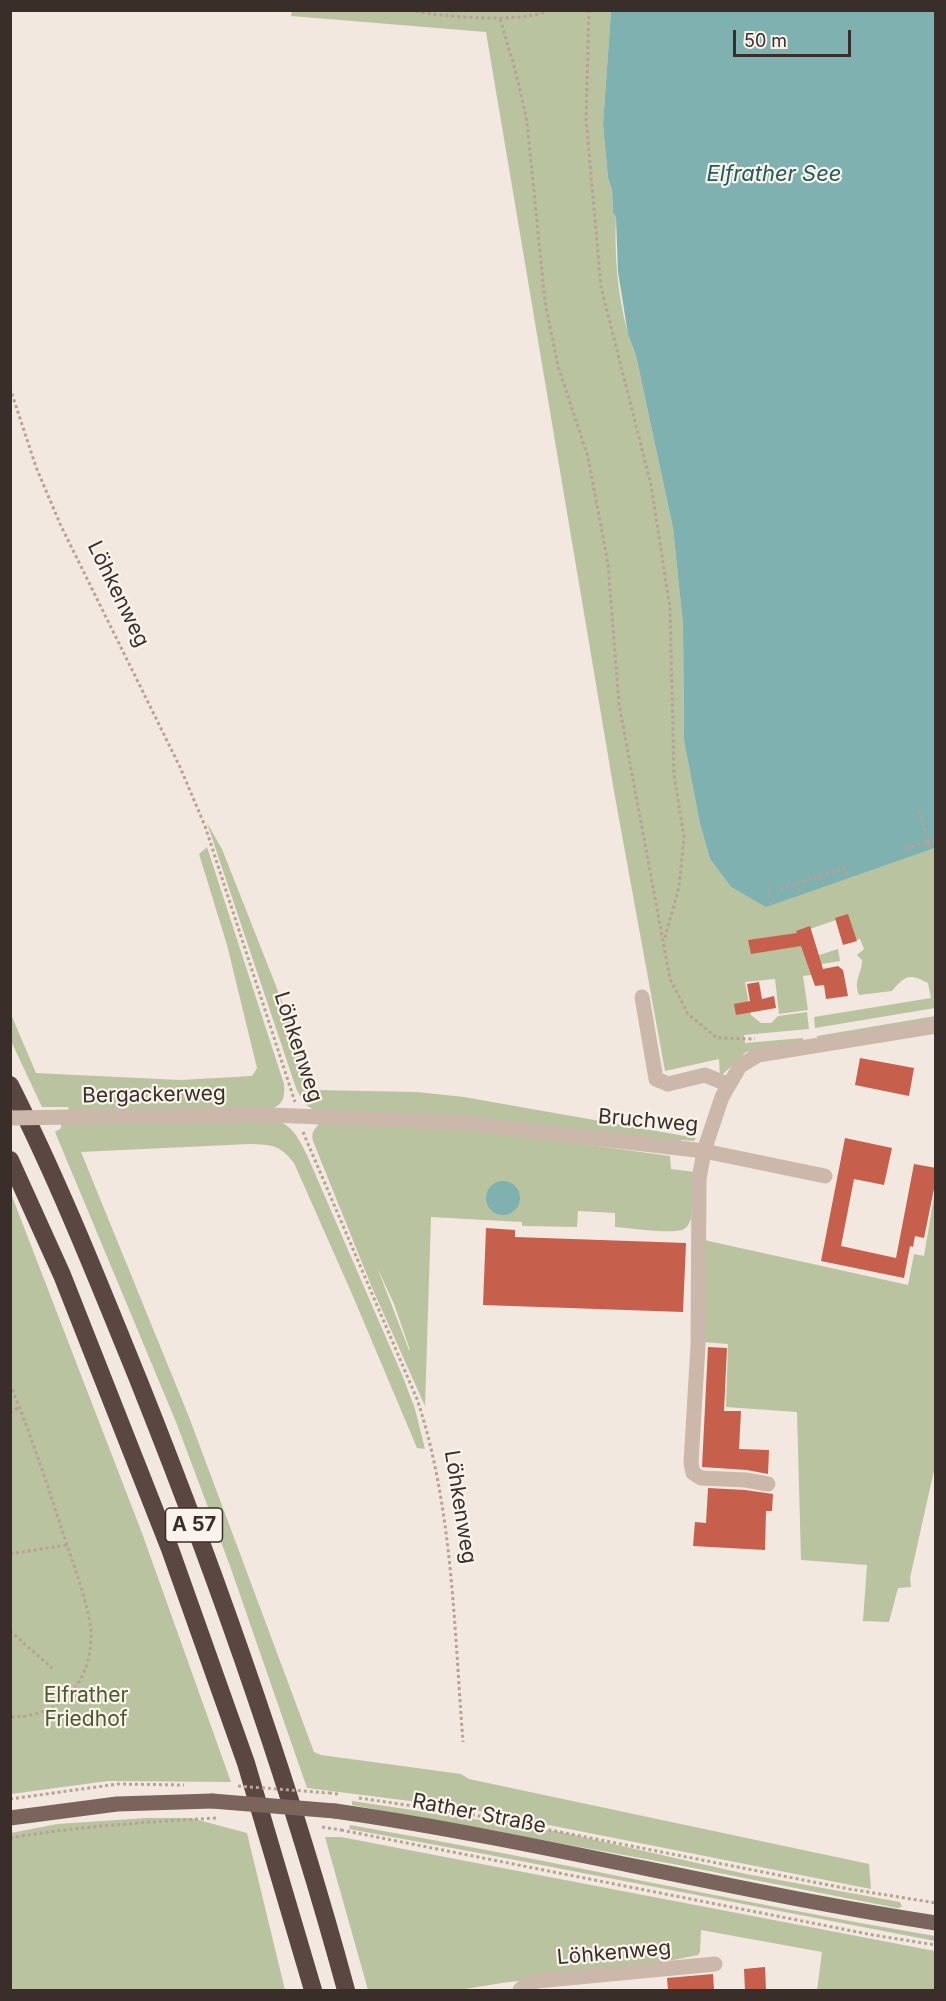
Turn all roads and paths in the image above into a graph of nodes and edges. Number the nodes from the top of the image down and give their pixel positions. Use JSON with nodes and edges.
{"nodes":[{"id":1,"x":410,"y":10,"type":"edge"},
{"id":2,"x":549,"y":10,"type":"edge"},
{"id":3,"x":589,"y":10,"type":"edge"},
{"id":4,"x":500,"y":19,"type":"junction"},
{"id":5,"x":10,"y":388,"type":"edge"},
{"id":6,"x":919,"y":811,"type":"dead end"},
{"id":7,"x":936,"y":840,"type":"edge"},
{"id":8,"x":928,"y":842,"type":"junction"},
{"id":9,"x":906,"y":848,"type":"dead end"},
{"id":10,"x":931,"y":849,"type":"dead end"},
{"id":11,"x":849,"y":865,"type":"dead end"},
{"id":12,"x":844,"y":868,"type":"junction"},
{"id":13,"x":820,"y":875,"type":"junction"},
{"id":14,"x":848,"y":878,"type":"dead end"},
{"id":15,"x":796,"y":883,"type":"junction"},
{"id":16,"x":824,"y":886,"type":"dead end"},
{"id":17,"x":769,"y":889,"type":"dead end"},
{"id":18,"x":780,"y":889,"type":"dead end"},
{"id":19,"x":800,"y":894,"type":"dead end"},
{"id":20,"x":771,"y":904,"type":"dead end"},
{"id":21,"x":663,"y":943,"type":"junction"},
{"id":22,"x":642,"y":997,"type":"dead end"},
{"id":23,"x":936,"y":1026,"type":"edge"},
{"id":24,"x":765,"y":1038,"type":"dead end"},
{"id":25,"x":10,"y":1085,"type":"edge"},
{"id":26,"x":729,"y":1085,"type":"junction"},
{"id":27,"x":298,"y":1116,"type":"junction"},
{"id":28,"x":10,"y":1118,"type":"edge"},
{"id":29,"x":704,"y":1151,"type":"junction"},
{"id":30,"x":10,"y":1160,"type":"edge"},
{"id":31,"x":825,"y":1176,"type":"dead end"},
{"id":32,"x":10,"y":1384,"type":"edge"},
{"id":33,"x":20,"y":1407,"type":"junction"},
{"id":34,"x":10,"y":1413,"type":"edge"},
{"id":35,"x":768,"y":1484,"type":"dead end"},
{"id":36,"x":67,"y":1545,"type":"junction"},
{"id":37,"x":10,"y":1554,"type":"edge"},
{"id":38,"x":10,"y":1631,"type":"edge"},
{"id":39,"x":52,"y":1668,"type":"dead end"},
{"id":40,"x":10,"y":1717,"type":"edge"},
{"id":41,"x":463,"y":1742,"type":"dead end"},
{"id":42,"x":237,"y":1786,"type":"dead end"},
{"id":43,"x":340,"y":1795,"type":"dead end"},
{"id":44,"x":351,"y":1796,"type":"dead end"},
{"id":45,"x":10,"y":1818,"type":"edge"},
{"id":46,"x":218,"y":1818,"type":"dead end"},
{"id":47,"x":341,"y":1830,"type":"dead end"},
{"id":48,"x":10,"y":1838,"type":"edge"},
{"id":49,"x":936,"y":1903,"type":"edge"},
{"id":50,"x":936,"y":1923,"type":"edge"},
{"id":51,"x":936,"y":1945,"type":"edge"},
{"id":52,"x":301,"y":1949,"type":"junction"},
{"id":53,"x":715,"y":1964,"type":"dead end"},
{"id":54,"x":300,"y":1990,"type":"edge"},
{"id":55,"x":313,"y":1990,"type":"edge"},
{"id":56,"x":346,"y":1990,"type":"edge"},
{"id":57,"x":520,"y":1990,"type":"edge"}],
"edges":[{"from":1,"to":4,"type":"path"},
{"from":2,"to":4,"type":"path"},
{"from":3,"to":21,"type":"path"},
{"from":4,"to":21,"type":"path"},
{"from":5,"to":27,"type":"path","name":"Löhkenweg"},
{"from":6,"to":8,"type":"path"},
{"from":7,"to":8,"type":"path"},
{"from":8,"to":9,"type":"path"},
{"from":8,"to":10,"type":"path"},
{"from":11,"to":12,"type":"path"},
{"from":12,"to":13,"type":"path"},
{"from":12,"to":14,"type":"path"},
{"from":13,"to":15,"type":"path"},
{"from":13,"to":16,"type":"path"},
{"from":15,"to":18,"type":"path"},
{"from":15,"to":19,"type":"path"},
{"from":17,"to":20,"type":"path"},
{"from":21,"to":24,"type":"path"},
{"from":22,"to":26,"type":"street"},
{"from":23,"to":26,"type":"street","name":"Bruchweg"},
{"from":25,"to":56,"type":"highway","number":"A 57"},
{"from":26,"to":29,"type":"street","name":"Bruchweg"},
{"from":27,"to":28,"type":"street","name":"Bergackerweg","bridge":true},
{"from":27,"to":29,"type":"street","name":"Bruchweg"},
{"from":27,"to":41,"type":"path","name":"Löhkenweg"},
{"from":29,"to":31,"type":"street"},
{"from":29,"to":35,"type":"street"},
{"from":30,"to":52,"type":"highway","number":"A 57"},
{"from":32,"to":33,"type":"path"},
{"from":33,"to":34,"type":"path"},
{"from":33,"to":36,"type":"path"},
{"from":36,"to":37,"type":"path"},
{"from":36,"to":40,"type":"path"},
{"from":38,"to":39,"type":"path"},
{"from":42,"to":43,"type":"path","bridge":true},
{"from":44,"to":49,"type":"path"},
{"from":45,"to":50,"type":"main road","name":"Rather Straße","bridge":true},
{"from":46,"to":48,"type":"path"},
{"from":47,"to":51,"type":"path"},
{"from":52,"to":54,"type":"highway"},
{"from":52,"to":55,"type":"highway","number":"A 57"},
{"from":53,"to":57,"type":"street","name":"Löhkenweg"}]}
